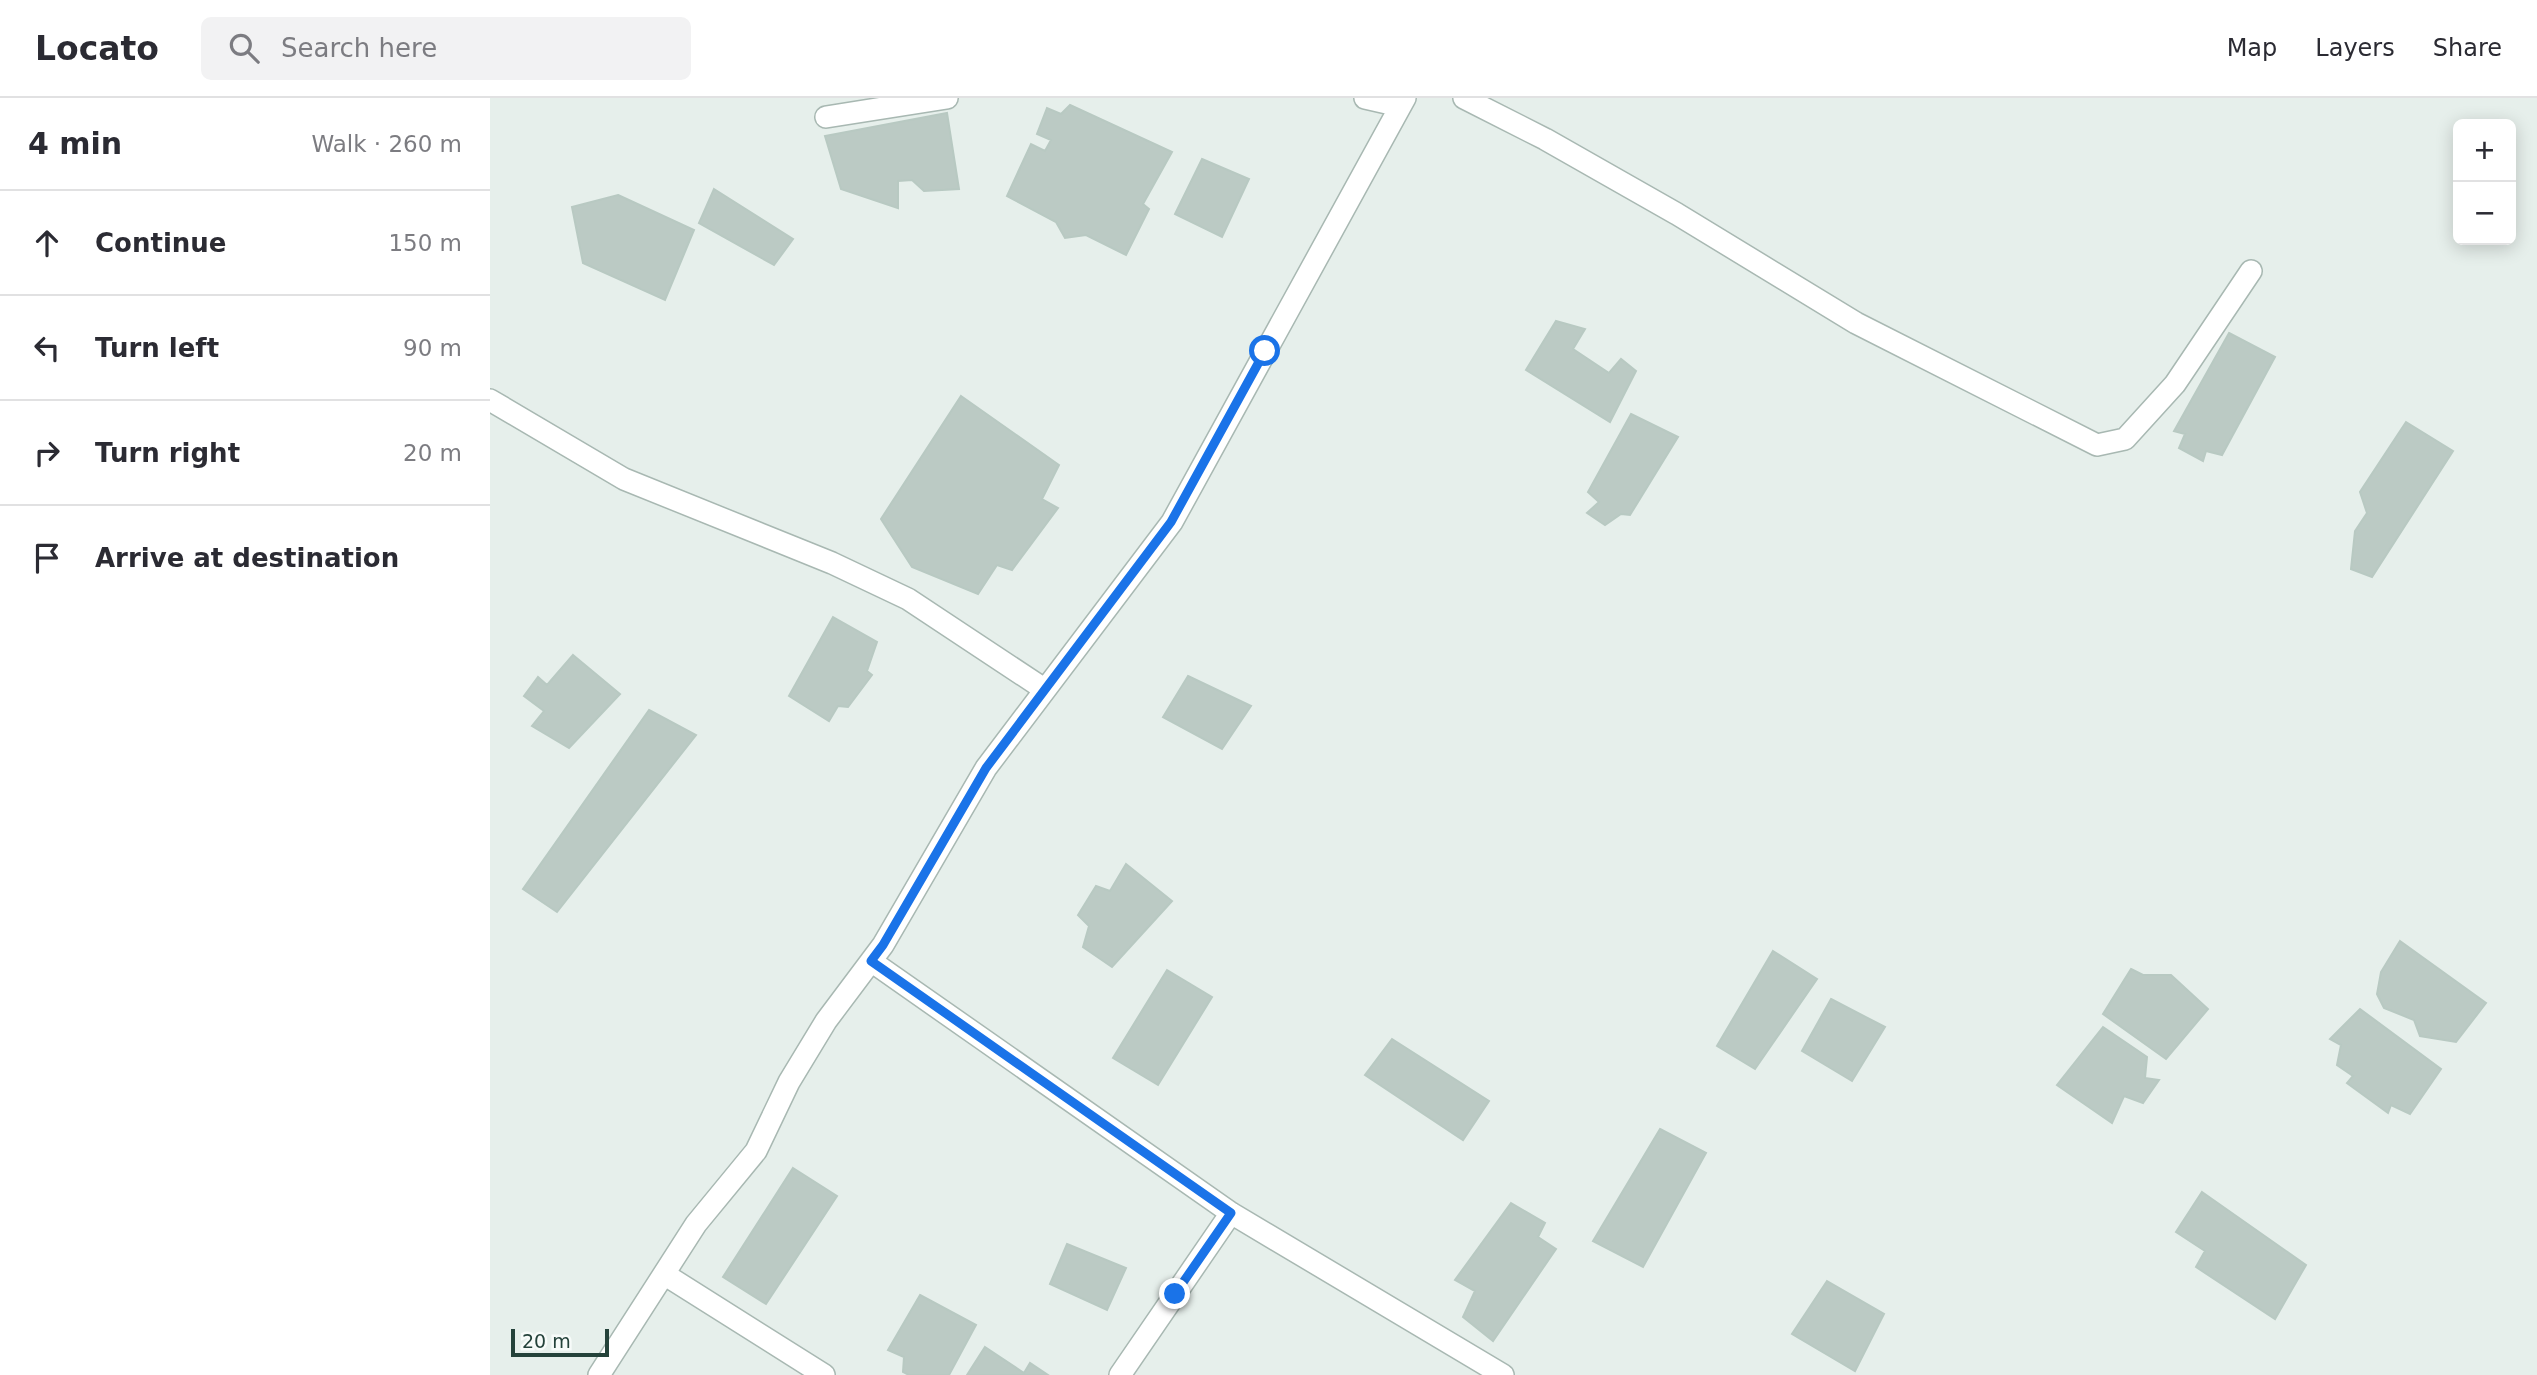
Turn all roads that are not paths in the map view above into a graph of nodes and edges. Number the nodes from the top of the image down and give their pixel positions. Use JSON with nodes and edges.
{"nodes":[{"id":1,"x":947,"y":98,"type":"edge"},
{"id":2,"x":1365,"y":98,"type":"edge"},
{"id":3,"x":1464,"y":98,"type":"edge"},
{"id":4,"x":1402,"y":102,"type":"edge"},
{"id":5,"x":826,"y":117,"type":"dead end"},
{"id":6,"x":2251,"y":271,"type":"dead end"},
{"id":7,"x":490,"y":400,"type":"edge"},
{"id":8,"x":1044,"y":689,"type":"junction"},
{"id":9,"x":871,"y":961,"type":"junction"},
{"id":10,"x":1231,"y":1213,"type":"junction"},
{"id":11,"x":664,"y":1273,"type":"junction"},
{"id":12,"x":599,"y":1375,"type":"edge"},
{"id":13,"x":824,"y":1375,"type":"edge"},
{"id":14,"x":1120,"y":1375,"type":"edge"},
{"id":15,"x":1503,"y":1375,"type":"edge"}],
"edges":[{"from":1,"to":5,"type":"street"},
{"from":2,"to":4,"type":"street"},
{"from":3,"to":6,"type":"street"},
{"from":4,"to":8,"type":"street"},
{"from":7,"to":8,"type":"street"},
{"from":8,"to":9,"type":"street"},
{"from":9,"to":10,"type":"street"},
{"from":9,"to":11,"type":"street"},
{"from":10,"to":14,"type":"street"},
{"from":10,"to":15,"type":"street"},
{"from":11,"to":12,"type":"street"},
{"from":11,"to":13,"type":"street"}]}
